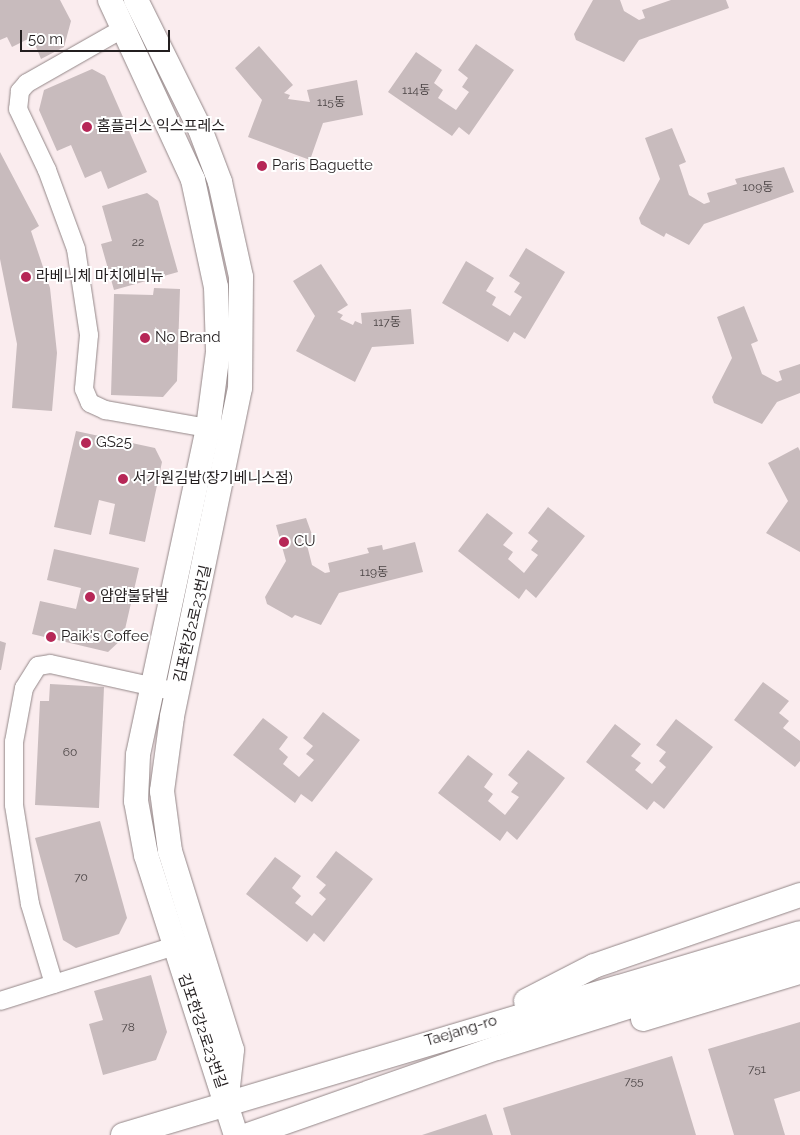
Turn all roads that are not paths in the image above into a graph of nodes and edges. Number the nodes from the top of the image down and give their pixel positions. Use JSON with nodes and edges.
{"nodes":[{"id":1,"x":110,"y":0,"type":"edge"},
{"id":2,"x":136,"y":0,"type":"edge"},
{"id":3,"x":124,"y":28,"type":"junction"},
{"id":4,"x":208,"y":428,"type":"junction"},
{"id":5,"x":232,"y":432,"type":"junction"},
{"id":6,"x":151,"y":686,"type":"junction"},
{"id":7,"x":177,"y":692,"type":"junction"},
{"id":8,"x":800,"y":895,"type":"edge"},
{"id":9,"x":800,"y":933,"type":"edge"},
{"id":10,"x":174,"y":946,"type":"junction"},
{"id":11,"x":800,"y":952,"type":"edge"},
{"id":12,"x":800,"y":972,"type":"edge"},
{"id":13,"x":54,"y":984,"type":"junction"},
{"id":14,"x":0,"y":1001,"type":"edge"},
{"id":15,"x":483,"y":1024,"type":"junction"},
{"id":16,"x":497,"y":1048,"type":"junction"},
{"id":17,"x":227,"y":1103,"type":"junction"},
{"id":18,"x":123,"y":1135,"type":"edge"},
{"id":19,"x":236,"y":1135,"type":"edge"},
{"id":20,"x":248,"y":1135,"type":"edge"}],
"edges":[{"from":1,"to":3,"type":"street","name":"김포한강2로23번길"},
{"from":2,"to":5,"type":"street","name":"김포한강2로23번길"},
{"from":3,"to":4,"type":"street","name":"김포한강2로23번길"},
{"from":3,"to":4,"type":"street"},
{"from":4,"to":5,"type":"street"},
{"from":4,"to":6,"type":"street","name":"김포한강2로23번길"},
{"from":5,"to":7,"type":"street","name":"김포한강2로23번길"},
{"from":6,"to":7,"type":"street"},
{"from":6,"to":10,"type":"street","name":"김포한강2로23번길"},
{"from":6,"to":13,"type":"street"},
{"from":7,"to":17,"type":"street","name":"김포한강2로23번길"},
{"from":8,"to":15,"type":"street"},
{"from":9,"to":15,"type":"street","name":"Taejang-ro"},
{"from":10,"to":13,"type":"street"},
{"from":10,"to":17,"type":"street","name":"김포한강2로23번길"},
{"from":11,"to":16,"type":"street","name":"Taejang-ro"},
{"from":12,"to":16,"type":"street"},
{"from":13,"to":14,"type":"street"},
{"from":15,"to":17,"type":"street","name":"Taejang-ro"},
{"from":16,"to":20,"type":"street","name":"Taejang-ro"},
{"from":17,"to":18,"type":"street","name":"Taejang-ro"},
{"from":17,"to":19,"type":"street"}]}
